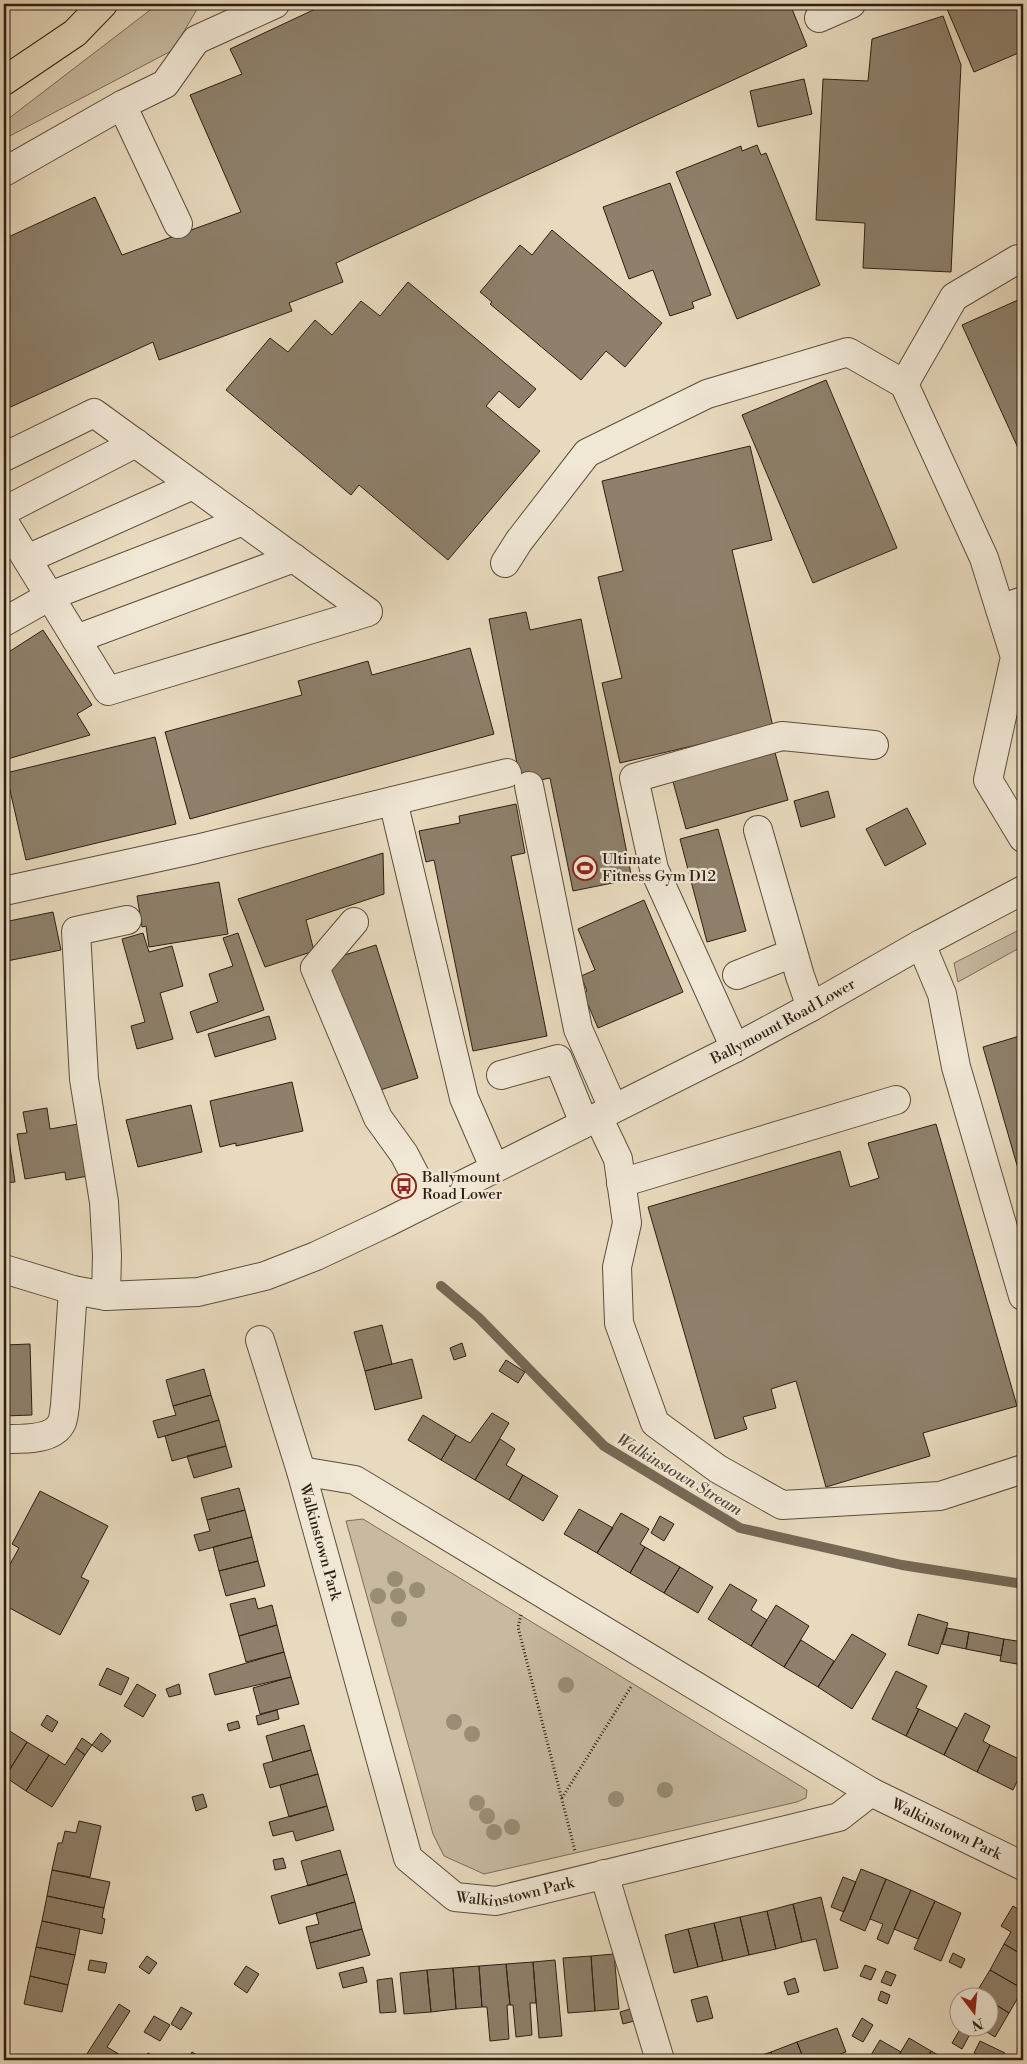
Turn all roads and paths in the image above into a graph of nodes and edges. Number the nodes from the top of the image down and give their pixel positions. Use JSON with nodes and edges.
{"nodes":[{"id":1,"x":103,"y":4,"type":"edge"},
{"id":2,"x":275,"y":4,"type":"edge"},
{"id":3,"x":851,"y":4,"type":"edge"},
{"id":4,"x":819,"y":18,"type":"dead end"},
{"id":5,"x":4,"y":82,"type":"edge"},
{"id":6,"x":122,"y":105,"type":"junction"},
{"id":7,"x":4,"y":172,"type":"edge"},
{"id":8,"x":178,"y":224,"type":"dead end"},
{"id":9,"x":1023,"y":259,"type":"edge"},
{"id":10,"x":904,"y":384,"type":"junction"},
{"id":11,"x":136,"y":444,"type":"junction"},
{"id":12,"x":4,"y":457,"type":"edge"},
{"id":13,"x":194,"y":485,"type":"junction"},
{"id":14,"x":4,"y":511,"type":"edge"},
{"id":15,"x":243,"y":521,"type":"junction"},
{"id":16,"x":4,"y":522,"type":"edge"},
{"id":17,"x":294,"y":558,"type":"junction"},
{"id":18,"x":27,"y":559,"type":"junction"},
{"id":19,"x":505,"y":563,"type":"dead end"},
{"id":20,"x":50,"y":596,"type":"junction"},
{"id":21,"x":1012,"y":605,"type":"edge"},
{"id":22,"x":4,"y":622,"type":"edge"},
{"id":23,"x":76,"y":639,"type":"junction"},
{"id":24,"x":874,"y":746,"type":"dead end"},
{"id":25,"x":393,"y":800,"type":"junction"},
{"id":26,"x":758,"y":830,"type":"dead end"},
{"id":27,"x":1023,"y":838,"type":"edge"},
{"id":28,"x":1023,"y":890,"type":"edge"},
{"id":29,"x":4,"y":891,"type":"edge"},
{"id":30,"x":126,"y":920,"type":"dead end"},
{"id":31,"x":354,"y":922,"type":"dead end"},
{"id":32,"x":921,"y":944,"type":"junction"},
{"id":33,"x":794,"y":953,"type":"junction"},
{"id":34,"x":738,"y":975,"type":"dead end"},
{"id":35,"x":811,"y":1007,"type":"junction"},
{"id":36,"x":735,"y":1048,"type":"junction"},
{"id":37,"x":501,"y":1075,"type":"dead end"},
{"id":38,"x":896,"y":1100,"type":"dead end"},
{"id":39,"x":599,"y":1116,"type":"junction"},
{"id":40,"x":494,"y":1167,"type":"junction"},
{"id":41,"x":621,"y":1183,"type":"junction"},
{"id":42,"x":428,"y":1200,"type":"junction"},
{"id":43,"x":4,"y":1269,"type":"edge"},
{"id":44,"x":73,"y":1290,"type":"junction"},
{"id":45,"x":106,"y":1296,"type":"junction"},
{"id":46,"x":1023,"y":1296,"type":"edge"},
{"id":47,"x":260,"y":1340,"type":"dead end"},
{"id":48,"x":4,"y":1439,"type":"edge"},
{"id":49,"x":1023,"y":1469,"type":"edge"},
{"id":50,"x":301,"y":1471,"type":"junction"},
{"id":51,"x":529,"y":1586,"type":"junction"},
{"id":52,"x":649,"y":1658,"type":"junction"},
{"id":53,"x":871,"y":1792,"type":"junction"},
{"id":54,"x":562,"y":1799,"type":"junction"},
{"id":55,"x":1023,"y":1866,"type":"edge"},
{"id":56,"x":593,"y":1877,"type":"junction"},
{"id":57,"x":660,"y":2060,"type":"edge"}],
"edges":[{"from":1,"to":5,"type":"main road"},
{"from":2,"to":6,"type":"street"},
{"from":3,"to":4,"type":"street"},
{"from":6,"to":7,"type":"street"},
{"from":6,"to":8,"type":"street"},
{"from":9,"to":10,"type":"street"},
{"from":10,"to":19,"type":"street"},
{"from":10,"to":21,"type":"street"},
{"from":11,"to":12,"type":"street"},
{"from":11,"to":13,"type":"street"},
{"from":11,"to":14,"type":"street"},
{"from":13,"to":15,"type":"street"},
{"from":13,"to":18,"type":"street"},
{"from":15,"to":17,"type":"street"},
{"from":15,"to":20,"type":"street"},
{"from":16,"to":18,"type":"street"},
{"from":17,"to":23,"type":"street"},
{"from":17,"to":23,"type":"street"},
{"from":18,"to":20,"type":"street"},
{"from":20,"to":22,"type":"street"},
{"from":20,"to":23,"type":"street"},
{"from":21,"to":27,"type":"street"},
{"from":24,"to":36,"type":"street"},
{"from":25,"to":29,"type":"street"},
{"from":25,"to":39,"type":"street"},
{"from":25,"to":40,"type":"street"},
{"from":26,"to":33,"type":"street"},
{"from":28,"to":32,"type":"street","name":"Ballymount Road Lower"},
{"from":30,"to":45,"type":"street"},
{"from":31,"to":42,"type":"street"},
{"from":32,"to":35,"type":"street","name":"Ballymount Road Lower"},
{"from":32,"to":46,"type":"street"},
{"from":33,"to":34,"type":"street"},
{"from":33,"to":35,"type":"street"},
{"from":35,"to":36,"type":"street","name":"Ballymount Road Lower"},
{"from":36,"to":39,"type":"street","name":"Ballymount Road Lower"},
{"from":37,"to":39,"type":"street"},
{"from":38,"to":41,"type":"street"},
{"from":39,"to":40,"type":"street","name":"Ballymount Road Lower"},
{"from":39,"to":41,"type":"street"},
{"from":40,"to":42,"type":"street","name":"Ballymount Road Lower"},
{"from":41,"to":49,"type":"street"},
{"from":42,"to":45,"type":"street","name":"Ballymount Road Lower"},
{"from":43,"to":44,"type":"street","name":"Ballymount Road Lower"},
{"from":44,"to":45,"type":"street","name":"Ballymount Road Lower"},
{"from":44,"to":48,"type":"street"},
{"from":47,"to":50,"type":"street","name":"Walkinstown Park"},
{"from":50,"to":51,"type":"street","name":"Walkinstown Park"},
{"from":50,"to":56,"type":"street","name":"Walkinstown Park"},
{"from":51,"to":52,"type":"street","name":"Walkinstown Park"},
{"from":51,"to":54,"type":"path"},
{"from":52,"to":53,"type":"street","name":"Walkinstown Park"},
{"from":52,"to":54,"type":"path"},
{"from":53,"to":55,"type":"street","name":"Walkinstown Park"},
{"from":53,"to":56,"type":"street","name":"Walkinstown Park"},
{"from":54,"to":56,"type":"path"},
{"from":56,"to":57,"type":"street"}]}
